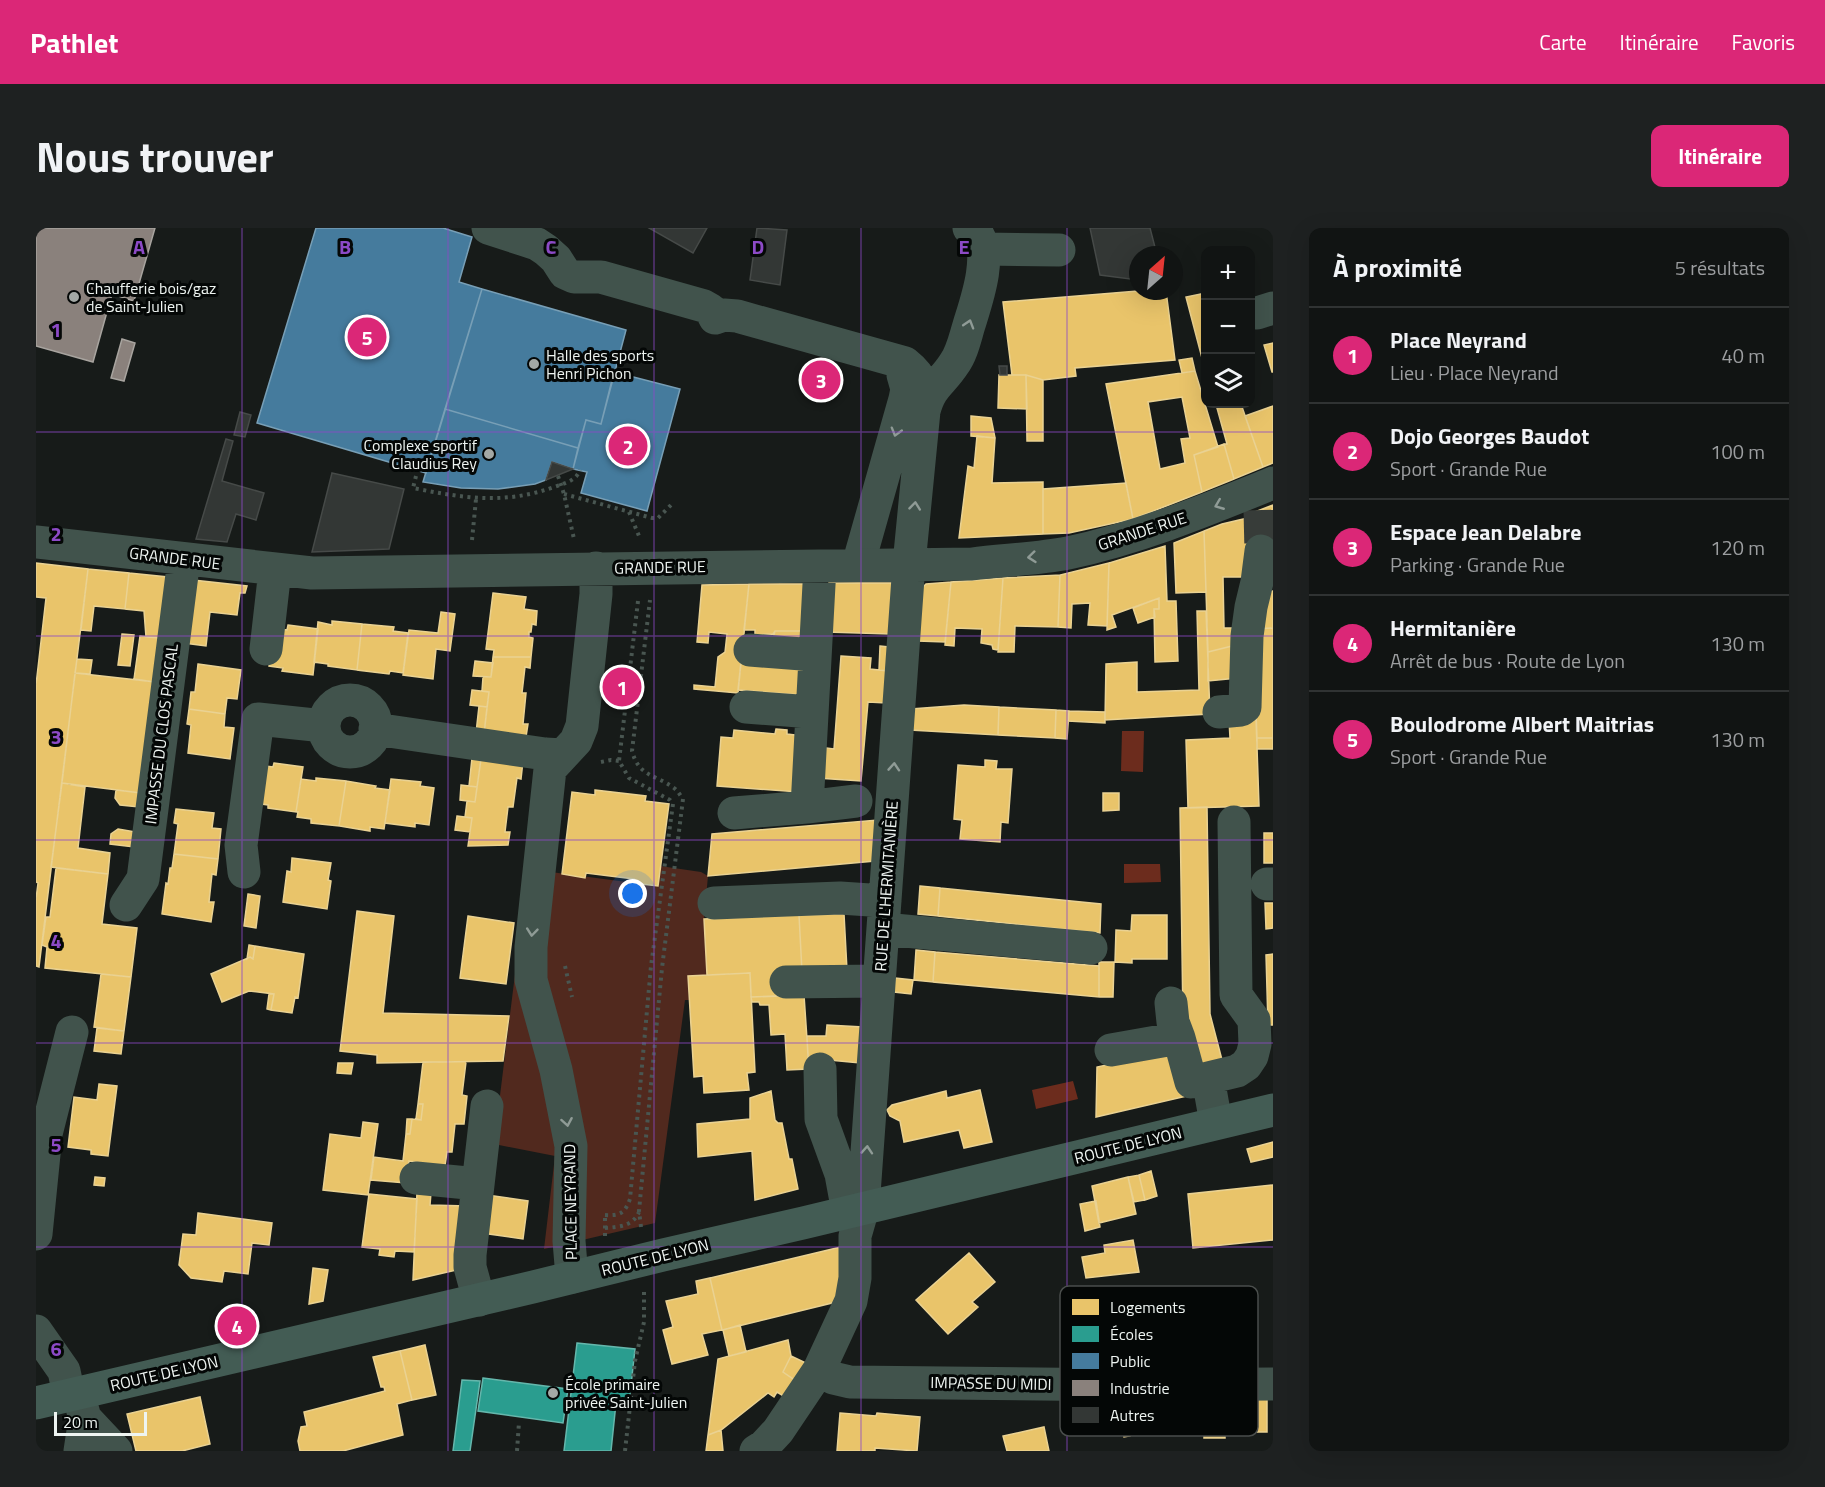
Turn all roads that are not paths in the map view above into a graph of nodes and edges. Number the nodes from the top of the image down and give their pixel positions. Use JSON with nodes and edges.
{"nodes":[{"id":1,"x":488,"y":228,"type":"edge"},
{"id":2,"x":976,"y":239,"type":"edge"},
{"id":3,"x":1059,"y":250,"type":"dead end"},
{"id":4,"x":891,"y":358,"type":"junction"},
{"id":5,"x":924,"y":411,"type":"junction"},
{"id":6,"x":1262,"y":494,"type":"edge"},
{"id":7,"x":36,"y":542,"type":"edge"},
{"id":8,"x":1261,"y":551,"type":"tunnel mouth"},
{"id":9,"x":184,"y":559,"type":"junction"},
{"id":10,"x":909,"y":564,"type":"junction"},
{"id":11,"x":858,"y":565,"type":"junction"},
{"id":12,"x":820,"y":566,"type":"junction"},
{"id":13,"x":588,"y":569,"type":"junction"},
{"id":14,"x":275,"y":570,"type":"junction"},
{"id":15,"x":266,"y":649,"type":"dead end"},
{"id":16,"x":750,"y":650,"type":"dead end"},
{"id":17,"x":815,"y":655,"type":"junction"},
{"id":18,"x":746,"y":707,"type":"dead end"},
{"id":19,"x":812,"y":712,"type":"junction"},
{"id":20,"x":1218,"y":712,"type":"dead end"},
{"id":21,"x":563,"y":755,"type":"junction"},
{"id":22,"x":856,"y":801,"type":"dead end"},
{"id":23,"x":807,"y":807,"type":"junction"},
{"id":24,"x":734,"y":813,"type":"dead end"},
{"id":25,"x":1234,"y":822,"type":"dead end"},
{"id":26,"x":244,"y":872,"type":"dead end"},
{"id":27,"x":714,"y":903,"type":"dead end"},
{"id":28,"x":126,"y":905,"type":"dead end"},
{"id":29,"x":884,"y":915,"type":"junction"},
{"id":30,"x":1091,"y":948,"type":"dead end"},
{"id":31,"x":879,"y":981,"type":"junction"},
{"id":32,"x":786,"y":982,"type":"dead end"},
{"id":33,"x":1171,"y":1003,"type":"dead end"},
{"id":34,"x":72,"y":1032,"type":"dead end"},
{"id":35,"x":1179,"y":1038,"type":"junction"},
{"id":36,"x":1111,"y":1050,"type":"dead end"},
{"id":37,"x":820,"y":1069,"type":"dead end"},
{"id":38,"x":1208,"y":1078,"type":"junction"},
{"id":39,"x":487,"y":1106,"type":"dead end"},
{"id":40,"x":1273,"y":1110,"type":"edge"},
{"id":41,"x":1216,"y":1123,"type":"junction"},
{"id":42,"x":416,"y":1178,"type":"dead end"},
{"id":43,"x":478,"y":1184,"type":"junction"},
{"id":44,"x":855,"y":1210,"type":"junction"},
{"id":45,"x":36,"y":1234,"type":"edge"},
{"id":46,"x":572,"y":1277,"type":"junction"},
{"id":47,"x":479,"y":1300,"type":"junction"},
{"id":48,"x":36,"y":1330,"type":"edge"},
{"id":49,"x":819,"y":1370,"type":"junction"},
{"id":50,"x":1060,"y":1384,"type":"edge"},
{"id":51,"x":1258,"y":1384,"type":"edge"},
{"id":52,"x":1273,"y":1384,"type":"edge"},
{"id":53,"x":78,"y":1402,"type":"junction"},
{"id":54,"x":36,"y":1403,"type":"edge"},
{"id":55,"x":80,"y":1451,"type":"edge"},
{"id":56,"x":116,"y":1451,"type":"edge"},
{"id":57,"x":756,"y":1451,"type":"edge"}],
"edges":[{"from":1,"to":4,"type":"street"},
{"from":2,"to":3,"type":"street"},
{"from":5,"to":2,"type":"street","one_way":true},
{"from":4,"to":5,"type":"street"},
{"from":4,"to":11,"type":"street","one_way":true},
{"from":10,"to":5,"type":"street","name":"RUE DE L'HERMITANIÈRE","one_way":true},
{"from":6,"to":10,"type":"street","name":"GRANDE RUE","one_way":true},
{"from":7,"to":9,"type":"street","name":"GRANDE RUE"},
{"from":8,"to":20,"type":"street"},
{"from":9,"to":14,"type":"street","name":"GRANDE RUE"},
{"from":9,"to":28,"type":"street","name":"IMPASSE DU CLOS PASCAL"},
{"from":10,"to":11,"type":"street","name":"GRANDE RUE"},
{"from":29,"to":10,"type":"street","name":"RUE DE L'HERMITANIÈRE","one_way":true},
{"from":11,"to":12,"type":"street","name":"GRANDE RUE"},
{"from":12,"to":13,"type":"street","name":"GRANDE RUE"},
{"from":12,"to":17,"type":"street"},
{"from":13,"to":14,"type":"street","name":"GRANDE RUE"},
{"from":13,"to":21,"type":"street","name":"PLACE NEYRAND"},
{"from":14,"to":15,"type":"street"},
{"from":16,"to":17,"type":"street"},
{"from":17,"to":19,"type":"street"},
{"from":18,"to":19,"type":"street"},
{"from":19,"to":23,"type":"street"},
{"from":21,"to":26,"type":"street"},
{"from":21,"to":46,"type":"street","name":"PLACE NEYRAND","one_way":true},
{"from":22,"to":23,"type":"street"},
{"from":23,"to":24,"type":"street"},
{"from":25,"to":38,"type":"street"},
{"from":27,"to":29,"type":"street"},
{"from":29,"to":30,"type":"street"},
{"from":29,"to":31,"type":"street","name":"RUE DE L'HERMITANIÈRE"},
{"from":31,"to":32,"type":"street"},
{"from":44,"to":31,"type":"street","name":"RUE DE L'HERMITANIÈRE","one_way":true},
{"from":33,"to":35,"type":"street"},
{"from":34,"to":45,"type":"street"},
{"from":35,"to":36,"type":"street"},
{"from":35,"to":38,"type":"street"},
{"from":37,"to":44,"type":"street"},
{"from":38,"to":41,"type":"street"},
{"from":39,"to":43,"type":"street"},
{"from":40,"to":41,"type":"main road","name":"ROUTE DE LYON"},
{"from":41,"to":44,"type":"main road","name":"ROUTE DE LYON"},
{"from":42,"to":43,"type":"street"},
{"from":43,"to":47,"type":"street"},
{"from":44,"to":46,"type":"main road","name":"ROUTE DE LYON"},
{"from":44,"to":49,"type":"street"},
{"from":46,"to":47,"type":"main road","name":"ROUTE DE LYON"},
{"from":47,"to":53,"type":"main road","name":"ROUTE DE LYON"},
{"from":48,"to":53,"type":"street"},
{"from":49,"to":50,"type":"street","name":"IMPASSE DU MIDI"},
{"from":49,"to":57,"type":"street"},
{"from":51,"to":52,"type":"street","name":"IMPASSE DU MIDI"},
{"from":53,"to":54,"type":"main road","name":"ROUTE DE LYON"},
{"from":53,"to":55,"type":"street"},
{"from":53,"to":56,"type":"street"}]}
